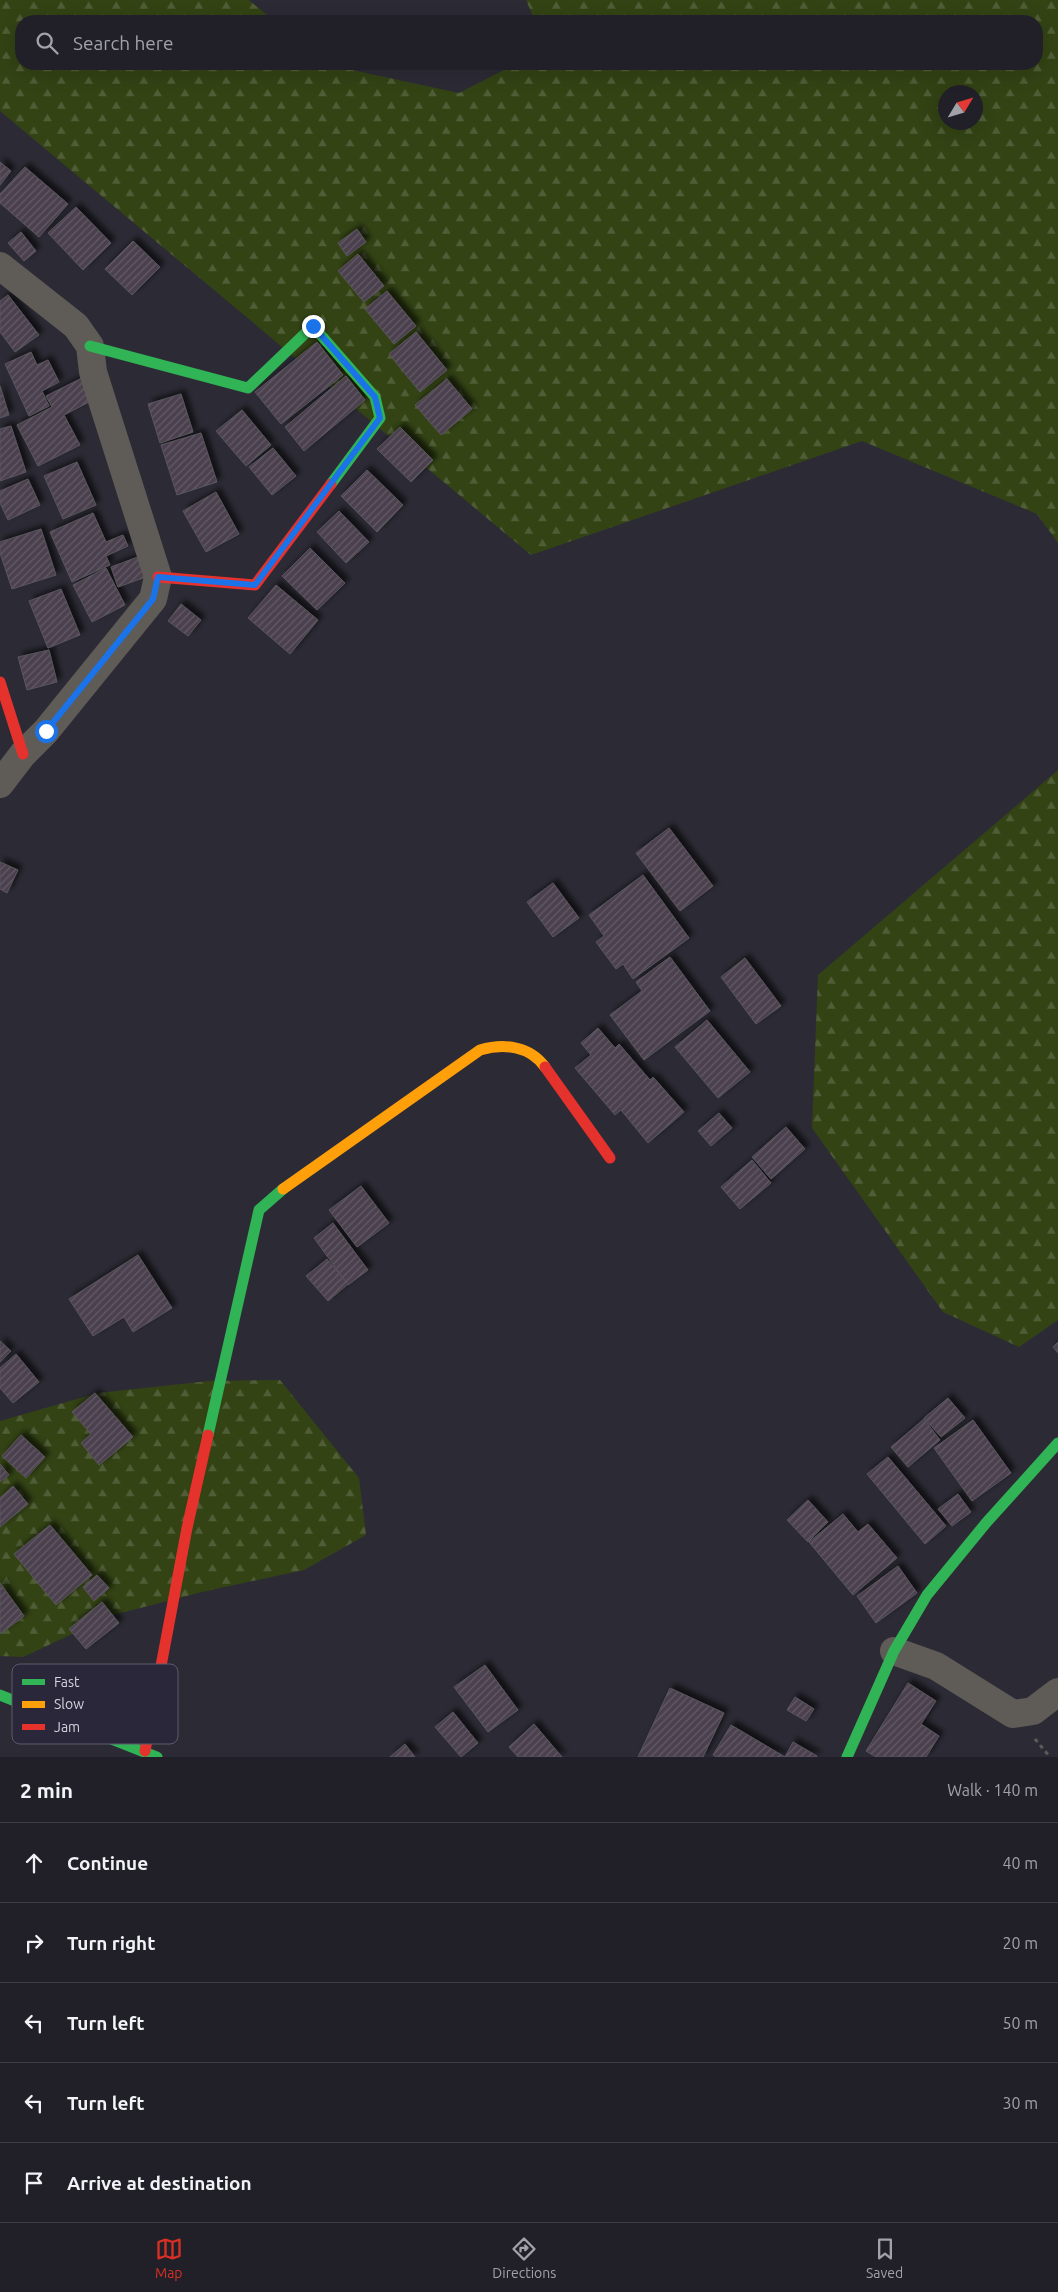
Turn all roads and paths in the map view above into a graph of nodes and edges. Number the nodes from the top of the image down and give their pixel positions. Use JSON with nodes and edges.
{"nodes":[{"id":1,"x":0,"y":266,"type":"edge"},
{"id":2,"x":90,"y":346,"type":"junction"},
{"id":3,"x":158,"y":577,"type":"junction"},
{"id":4,"x":0,"y":682,"type":"edge"},
{"id":5,"x":23,"y":754,"type":"junction"},
{"id":6,"x":0,"y":784,"type":"edge"},
{"id":7,"x":610,"y":1158,"type":"dead end"},
{"id":8,"x":1058,"y":1443,"type":"edge"},
{"id":9,"x":894,"y":1652,"type":"junction"},
{"id":10,"x":161,"y":1664,"type":"edge"},
{"id":11,"x":1058,"y":1692,"type":"edge"},
{"id":12,"x":0,"y":1695,"type":"edge"},
{"id":13,"x":12,"y":1700,"type":"edge"},
{"id":14,"x":125,"y":1744,"type":"edge"},
{"id":15,"x":146,"y":1744,"type":"edge"},
{"id":16,"x":145,"y":1752,"type":"junction"},
{"id":17,"x":157,"y":1757,"type":"edge"},
{"id":18,"x":848,"y":1757,"type":"edge"}],
"edges":[{"from":1,"to":2,"type":"street"},
{"from":2,"to":3,"type":"street"},
{"from":2,"to":3,"type":"street"},
{"from":3,"to":5,"type":"street"},
{"from":4,"to":5,"type":"street"},
{"from":5,"to":6,"type":"street"},
{"from":7,"to":10,"type":"street"},
{"from":8,"to":9,"type":"street"},
{"from":9,"to":11,"type":"street"},
{"from":9,"to":18,"type":"street"},
{"from":12,"to":13,"type":"street"},
{"from":14,"to":16,"type":"street"},
{"from":15,"to":16,"type":"street"},
{"from":16,"to":17,"type":"street"}]}
